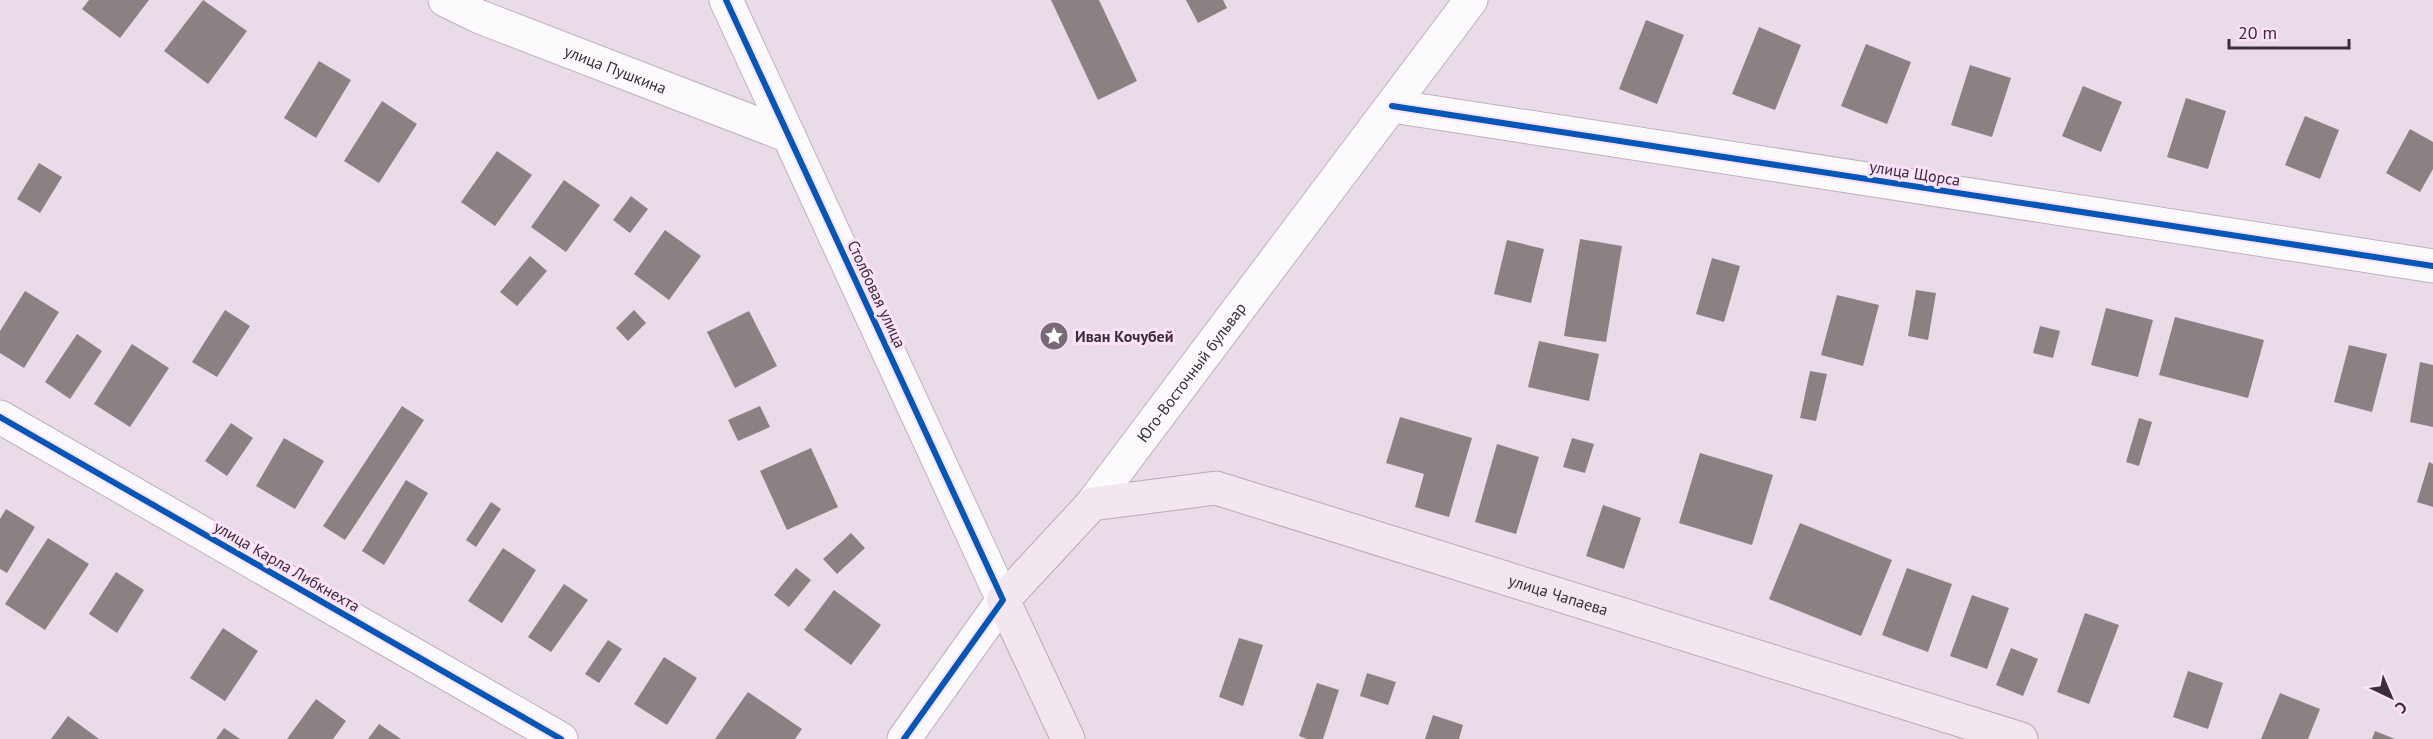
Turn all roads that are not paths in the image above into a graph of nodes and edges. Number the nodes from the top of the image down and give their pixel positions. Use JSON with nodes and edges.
{"nodes":[{"id":1,"x":445,"y":0,"type":"edge"},
{"id":2,"x":726,"y":0,"type":"edge"},
{"id":3,"x":1471,"y":0,"type":"edge"},
{"id":4,"x":1392,"y":106,"type":"junction"},
{"id":5,"x":789,"y":136,"type":"junction"},
{"id":6,"x":2433,"y":266,"type":"edge"},
{"id":7,"x":0,"y":417,"type":"edge"},
{"id":8,"x":1092,"y":504,"type":"junction"},
{"id":9,"x":1004,"y":600,"type":"junction"},
{"id":10,"x":561,"y":739,"type":"edge"},
{"id":11,"x":904,"y":739,"type":"edge"},
{"id":12,"x":1068,"y":739,"type":"edge"},
{"id":13,"x":2021,"y":739,"type":"edge"}],
"edges":[{"from":1,"to":5,"type":"street","name":"улица Пушкина"},
{"from":2,"to":5,"type":"street","name":"Столбовая улица"},
{"from":3,"to":4,"type":"street","name":"Юго-Восточный бульвар"},
{"from":4,"to":6,"type":"street","name":"улица Щорса"},
{"from":4,"to":8,"type":"street","name":"Юго-Восточный бульвар"},
{"from":5,"to":9,"type":"street","name":"Столбовая улица"},
{"from":7,"to":10,"type":"street","name":"улица Карла Либкнехта"},
{"from":8,"to":9,"type":"main road","name":"Юго-Восточный бульвар"},
{"from":8,"to":13,"type":"main road","name":"улица Чапаева"},
{"from":9,"to":11,"type":"street","name":"Юго-Восточный бульвар"},
{"from":9,"to":12,"type":"main road","name":"Столбовая улица"}]}
